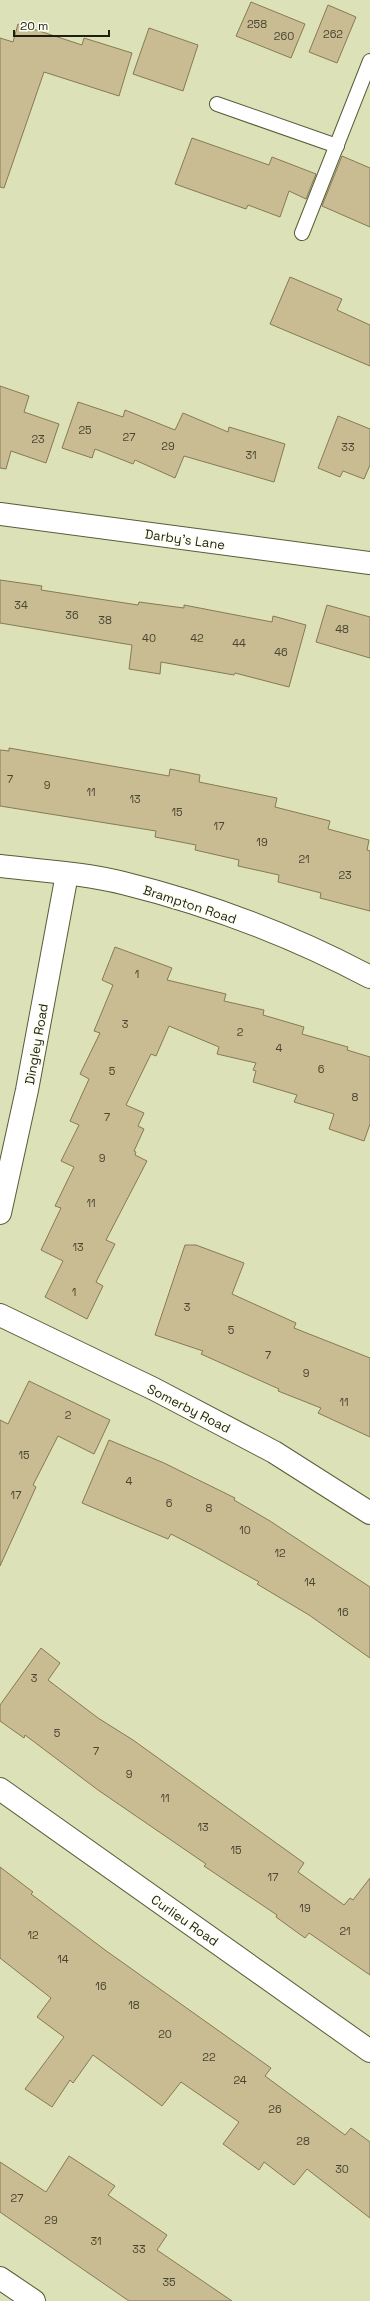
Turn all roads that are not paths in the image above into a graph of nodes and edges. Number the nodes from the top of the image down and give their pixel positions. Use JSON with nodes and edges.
{"nodes":[{"id":1,"x":370,"y":61,"type":"edge"},
{"id":2,"x":217,"y":104,"type":"dead end"},
{"id":3,"x":337,"y":146,"type":"junction"},
{"id":4,"x":302,"y":233,"type":"dead end"},
{"id":5,"x":0,"y":514,"type":"edge"},
{"id":6,"x":370,"y":563,"type":"edge"},
{"id":7,"x":0,"y":866,"type":"edge"},
{"id":8,"x":67,"y":874,"type":"junction"},
{"id":9,"x":370,"y":977,"type":"edge"},
{"id":10,"x":0,"y":1213,"type":"edge"},
{"id":11,"x":0,"y":1315,"type":"edge"},
{"id":12,"x":370,"y":1513,"type":"edge"},
{"id":13,"x":0,"y":1789,"type":"edge"},
{"id":14,"x":370,"y":2051,"type":"edge"},
{"id":15,"x":0,"y":2278,"type":"edge"},
{"id":16,"x":34,"y":2301,"type":"edge"}],
"edges":[{"from":1,"to":3,"type":"lane"},
{"from":2,"to":3,"type":"lane"},
{"from":3,"to":4,"type":"lane"},
{"from":5,"to":6,"type":"street","name":"Darby's Lane"},
{"from":7,"to":8,"type":"street","name":"Brampton Road"},
{"from":8,"to":9,"type":"street","name":"Brampton Road"},
{"from":8,"to":10,"type":"street","name":"Dingley Road"},
{"from":11,"to":12,"type":"street","name":"Somerby Road"},
{"from":13,"to":14,"type":"street","name":"Curlieu Road"},
{"from":15,"to":16,"type":"street"}]}
